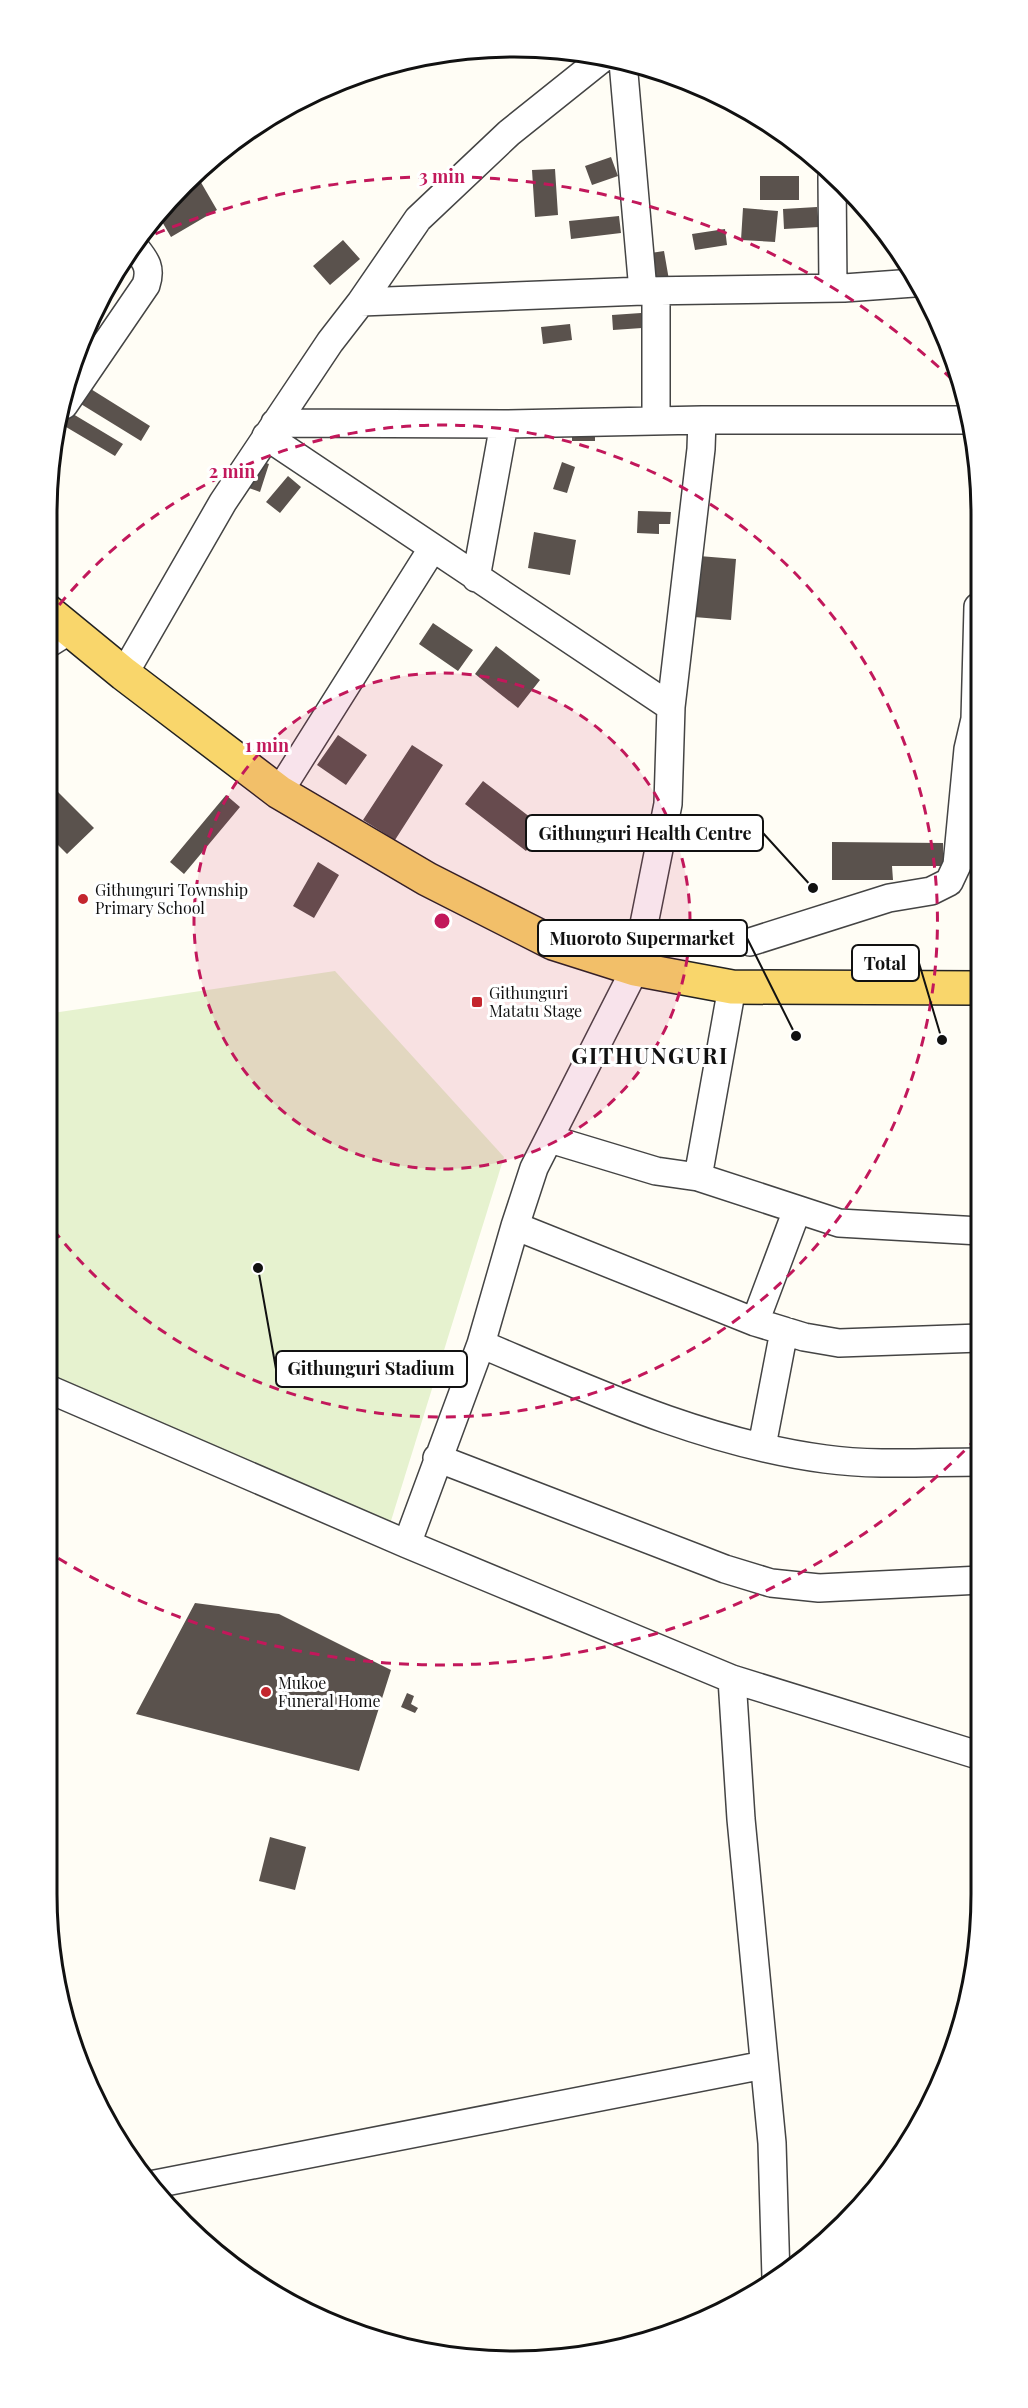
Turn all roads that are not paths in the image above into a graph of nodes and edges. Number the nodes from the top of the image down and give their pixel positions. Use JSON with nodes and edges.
{"nodes":[{"id":1,"x":595,"y":65,"type":"edge"},
{"id":2,"x":624,"y":71,"type":"edge"},
{"id":3,"x":832,"y":186,"type":"edge"},
{"id":4,"x":139,"y":253,"type":"edge"},
{"id":5,"x":908,"y":283,"type":"edge"},
{"id":6,"x":833,"y":288,"type":"junction"},
{"id":7,"x":650,"y":291,"type":"junction"},
{"id":8,"x":361,"y":302,"type":"junction"},
{"id":9,"x":75,"y":389,"type":"edge"},
{"id":10,"x":702,"y":420,"type":"junction"},
{"id":11,"x":961,"y":420,"type":"edge"},
{"id":12,"x":656,"y":421,"type":"junction"},
{"id":13,"x":504,"y":424,"type":"junction"},
{"id":14,"x":270,"y":430,"type":"junction"},
{"id":15,"x":432,"y":549,"type":"junction"},
{"id":16,"x":476,"y":578,"type":"junction"},
{"id":17,"x":57,"y":630,"type":"edge"},
{"id":18,"x":124,"y":674,"type":"junction"},
{"id":19,"x":671,"y":707,"type":"junction"},
{"id":20,"x":971,"y":736,"type":"edge"},
{"id":21,"x":279,"y":792,"type":"junction"},
{"id":22,"x":750,"y":942,"type":"dead end"},
{"id":23,"x":634,"y":969,"type":"junction"},
{"id":24,"x":732,"y":987,"type":"junction"},
{"id":25,"x":971,"y":988,"type":"edge"},
{"id":26,"x":550,"y":1139,"type":"junction"},
{"id":27,"x":698,"y":1177,"type":"junction"},
{"id":28,"x":797,"y":1210,"type":"junction"},
{"id":29,"x":514,"y":1226,"type":"junction"},
{"id":30,"x":971,"y":1230,"type":"edge"},
{"id":31,"x":755,"y":1322,"type":"junction"},
{"id":32,"x":784,"y":1331,"type":"junction"},
{"id":33,"x":971,"y":1338,"type":"edge"},
{"id":34,"x":481,"y":1344,"type":"junction"},
{"id":35,"x":57,"y":1393,"type":"edge"},
{"id":36,"x":762,"y":1446,"type":"junction"},
{"id":37,"x":437,"y":1458,"type":"junction"},
{"id":38,"x":971,"y":1462,"type":"edge"},
{"id":39,"x":407,"y":1544,"type":"junction"},
{"id":40,"x":971,"y":1580,"type":"edge"},
{"id":41,"x":732,"y":1679,"type":"junction"},
{"id":42,"x":971,"y":1753,"type":"edge"},
{"id":43,"x":764,"y":2065,"type":"junction"},
{"id":44,"x":160,"y":2183,"type":"edge"},
{"id":45,"x":776,"y":2269,"type":"edge"}],
"edges":[{"from":1,"to":8,"type":"street"},
{"from":2,"to":7,"type":"street"},
{"from":3,"to":6,"type":"street"},
{"from":4,"to":9,"type":"street"},
{"from":5,"to":6,"type":"street"},
{"from":6,"to":7,"type":"street"},
{"from":7,"to":8,"type":"street"},
{"from":7,"to":12,"type":"street"},
{"from":8,"to":14,"type":"street"},
{"from":10,"to":11,"type":"street"},
{"from":10,"to":12,"type":"street"},
{"from":10,"to":19,"type":"street"},
{"from":12,"to":13,"type":"street"},
{"from":13,"to":14,"type":"street"},
{"from":13,"to":16,"type":"street"},
{"from":14,"to":15,"type":"street"},
{"from":14,"to":18,"type":"street"},
{"from":15,"to":16,"type":"street"},
{"from":15,"to":21,"type":"street"},
{"from":16,"to":19,"type":"street"},
{"from":17,"to":18,"type":"main road"},
{"from":18,"to":21,"type":"main road"},
{"from":19,"to":23,"type":"street"},
{"from":20,"to":22,"type":"street"},
{"from":21,"to":23,"type":"main road"},
{"from":23,"to":24,"type":"main road"},
{"from":23,"to":26,"type":"street"},
{"from":24,"to":25,"type":"main road"},
{"from":24,"to":27,"type":"street"},
{"from":26,"to":27,"type":"street"},
{"from":26,"to":29,"type":"street"},
{"from":27,"to":28,"type":"street"},
{"from":28,"to":30,"type":"street"},
{"from":28,"to":31,"type":"street"},
{"from":29,"to":31,"type":"street"},
{"from":29,"to":34,"type":"street"},
{"from":31,"to":32,"type":"street"},
{"from":32,"to":33,"type":"street"},
{"from":32,"to":36,"type":"street"},
{"from":34,"to":36,"type":"street"},
{"from":34,"to":37,"type":"street"},
{"from":35,"to":39,"type":"street"},
{"from":36,"to":38,"type":"street"},
{"from":37,"to":39,"type":"street"},
{"from":37,"to":40,"type":"street"},
{"from":39,"to":41,"type":"street"},
{"from":41,"to":42,"type":"street"},
{"from":41,"to":43,"type":"street"},
{"from":43,"to":44,"type":"street"},
{"from":43,"to":45,"type":"street"}]}
